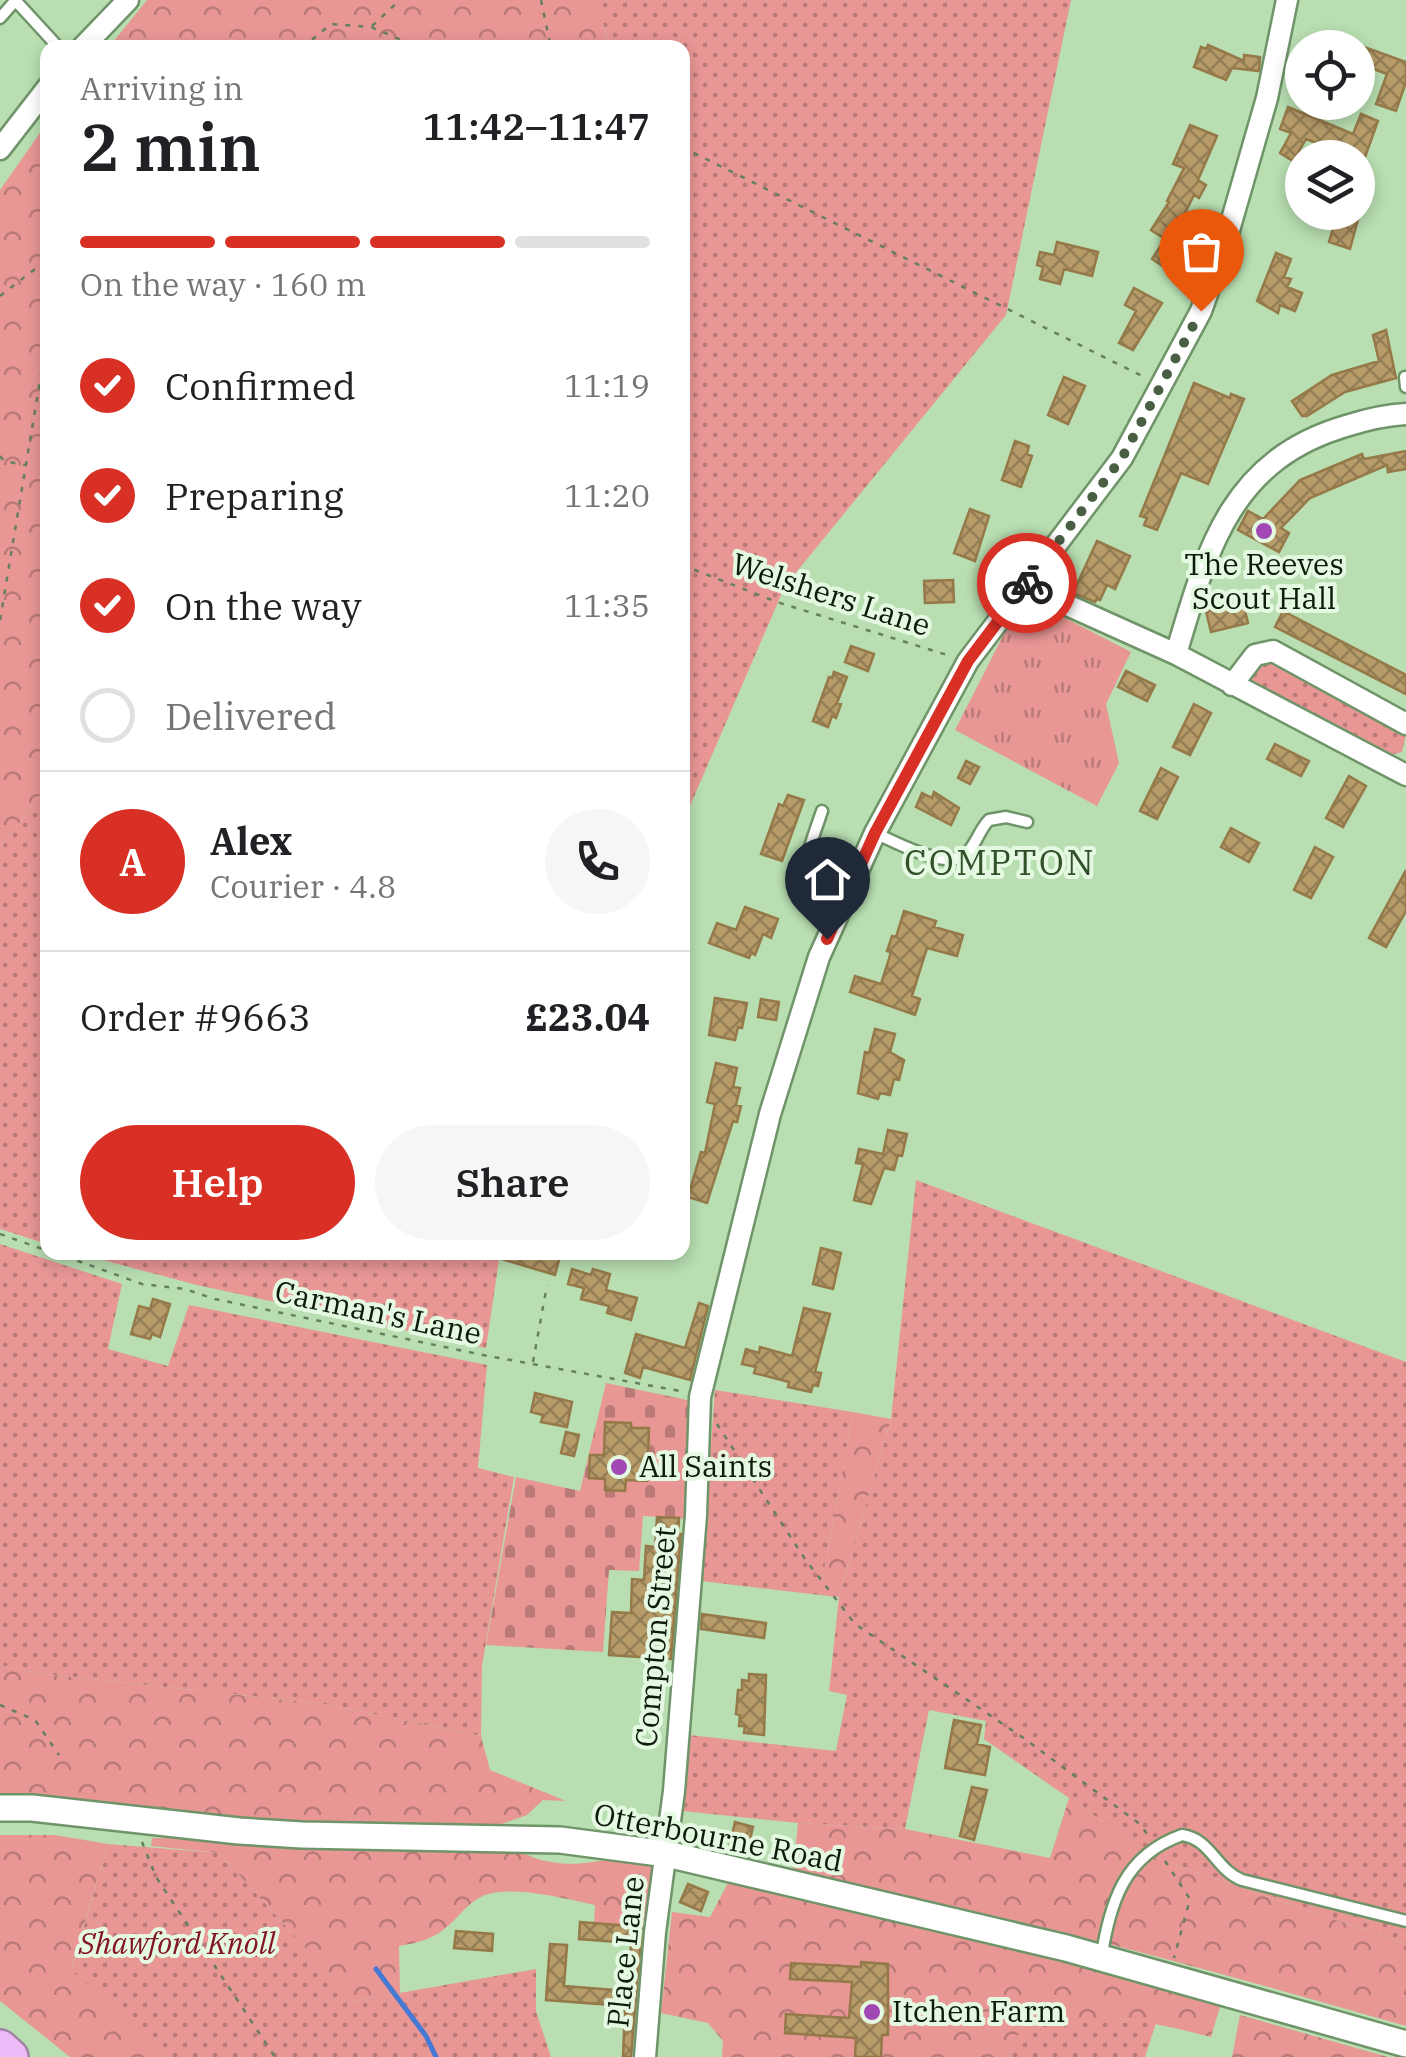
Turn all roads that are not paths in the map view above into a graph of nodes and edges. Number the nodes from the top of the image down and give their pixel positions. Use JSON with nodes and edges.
{"nodes":[{"id":1,"x":15,"y":0,"type":"edge"},
{"id":2,"x":128,"y":0,"type":"edge"},
{"id":3,"x":1287,"y":0,"type":"edge"},
{"id":4,"x":0,"y":18,"type":"edge"},
{"id":5,"x":52,"y":40,"type":"edge"},
{"id":6,"x":90,"y":40,"type":"edge"},
{"id":7,"x":40,"y":97,"type":"edge"},
{"id":8,"x":0,"y":149,"type":"edge"},
{"id":9,"x":1405,"y":377,"type":"edge"},
{"id":10,"x":1406,"y":386,"type":"edge"},
{"id":11,"x":1406,"y":414,"type":"edge"},
{"id":12,"x":1025,"y":586,"type":"junction"},
{"id":13,"x":1176,"y":654,"type":"junction"},
{"id":14,"x":1232,"y":685,"type":"junction"},
{"id":15,"x":1406,"y":724,"type":"edge"},
{"id":16,"x":1406,"y":775,"type":"edge"},
{"id":17,"x":822,"y":810,"type":"dead end"},
{"id":18,"x":1026,"y":822,"type":"dead end"},
{"id":19,"x":875,"y":833,"type":"junction"},
{"id":20,"x":835,"y":921,"type":"junction"},
{"id":21,"x":0,"y":1808,"type":"edge"},
{"id":22,"x":667,"y":1854,"type":"junction"},
{"id":23,"x":1406,"y":1920,"type":"edge"},
{"id":24,"x":1101,"y":1958,"type":"junction"},
{"id":25,"x":1406,"y":2044,"type":"edge"},
{"id":26,"x":0,"y":2048,"type":"edge"},
{"id":27,"x":10,"y":2057,"type":"edge"},
{"id":28,"x":646,"y":2057,"type":"edge"}],
"edges":[{"from":1,"to":4,"type":"lane"},
{"from":1,"to":5,"type":"lane"},
{"from":2,"to":6,"type":"street"},
{"from":3,"to":12,"type":"street","name":"Compton Street"},
{"from":7,"to":8,"type":"street"},
{"from":9,"to":10,"type":"lane"},
{"from":11,"to":13,"type":"street"},
{"from":12,"to":13,"type":"street"},
{"from":12,"to":19,"type":"street","name":"Compton Street"},
{"from":13,"to":14,"type":"street"},
{"from":14,"to":15,"type":"street"},
{"from":14,"to":16,"type":"street"},
{"from":17,"to":20,"type":"lane"},
{"from":18,"to":19,"type":"lane"},
{"from":19,"to":20,"type":"street","name":"Compton Street"},
{"from":20,"to":22,"type":"street","name":"Compton Street"},
{"from":21,"to":22,"type":"street","name":"Otterbourne Road"},
{"from":22,"to":24,"type":"street","name":"Otterbourne Road"},
{"from":22,"to":28,"type":"street","name":"Place Lane"},
{"from":23,"to":24,"type":"lane"},
{"from":24,"to":25,"type":"street","name":"Otterbourne Road"},
{"from":26,"to":27,"type":"highway"}]}
